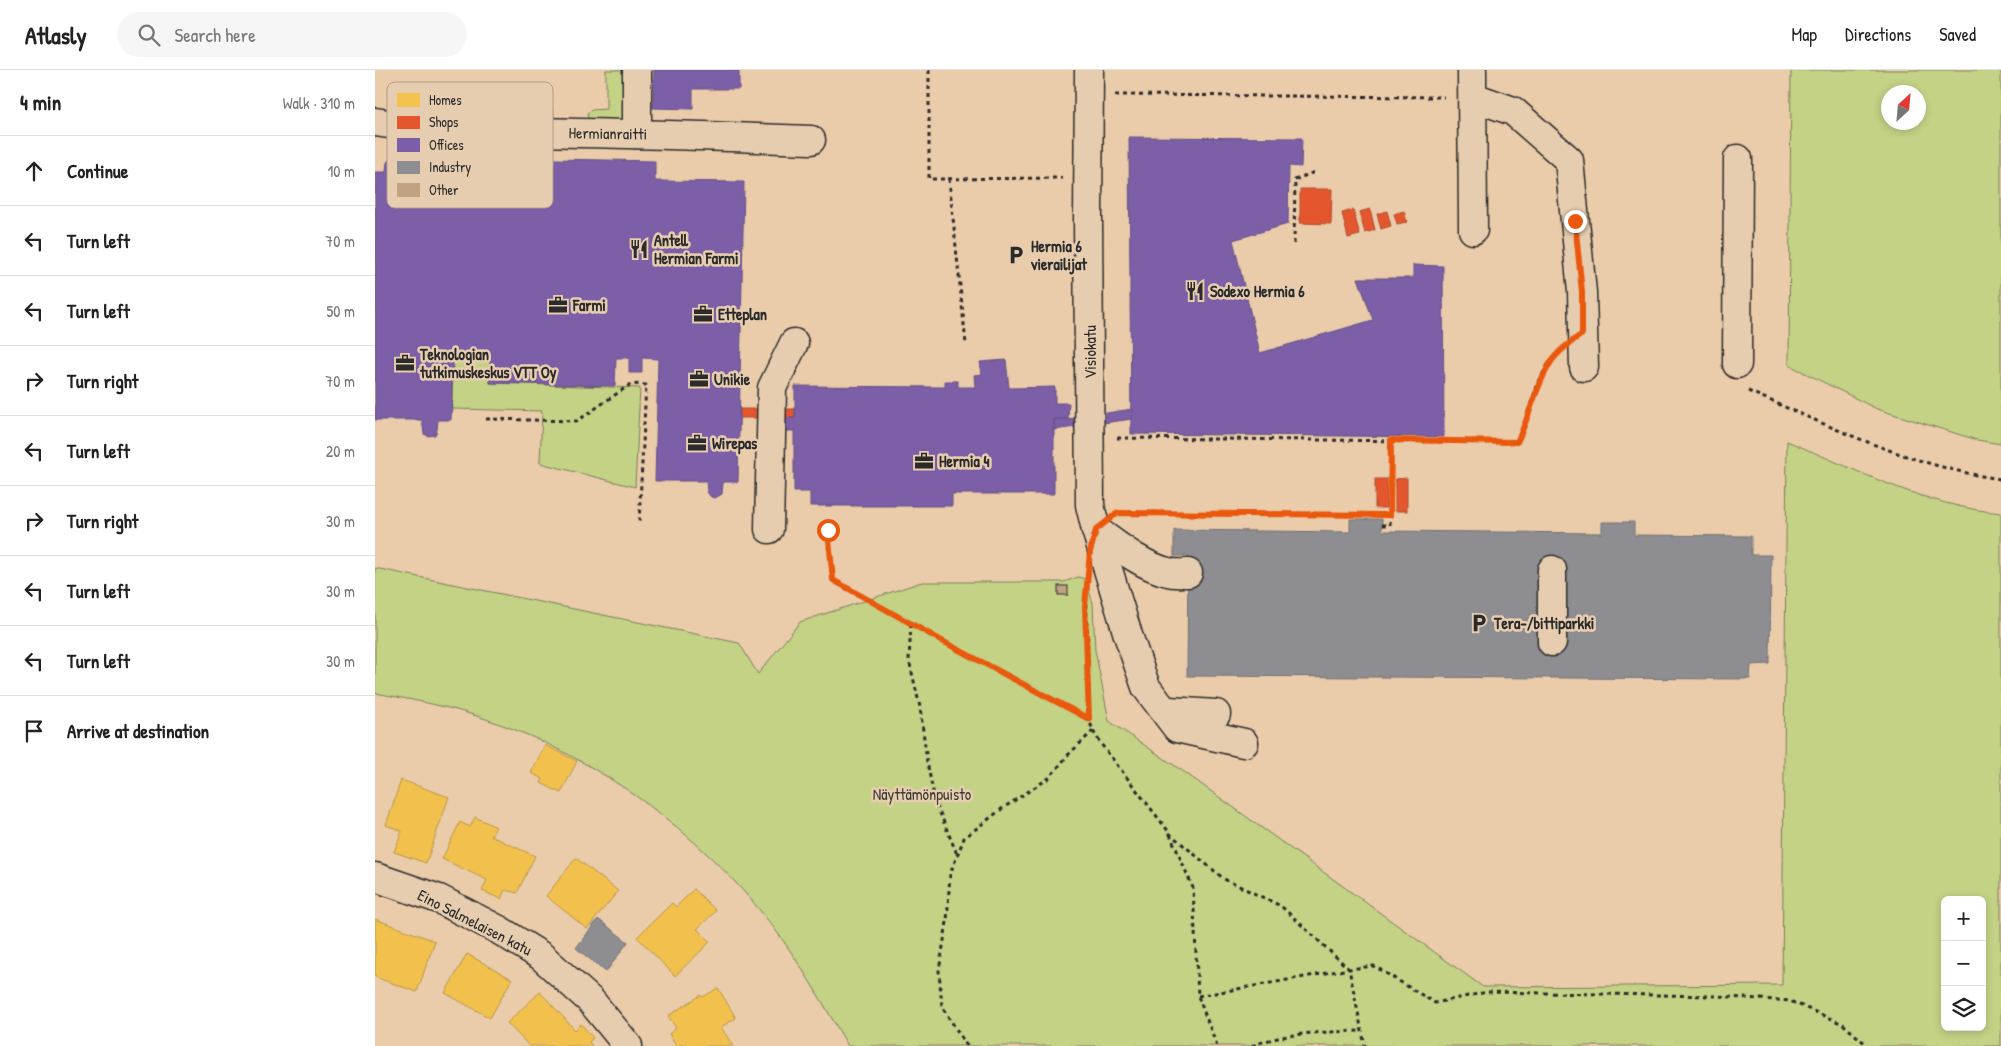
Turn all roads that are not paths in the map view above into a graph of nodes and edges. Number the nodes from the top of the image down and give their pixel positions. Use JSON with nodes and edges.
{"nodes":[{"id":1,"x":637,"y":70,"type":"edge"},
{"id":2,"x":1472,"y":70,"type":"edge"},
{"id":3,"x":1089,"y":83,"type":"edge"},
{"id":4,"x":1473,"y":97,"type":"junction"},
{"id":5,"x":553,"y":133,"type":"edge"},
{"id":6,"x":637,"y":134,"type":"junction"},
{"id":7,"x":811,"y":140,"type":"dead end"},
{"id":8,"x":1738,"y":159,"type":"dead end"},
{"id":9,"x":1473,"y":230,"type":"dead end"},
{"id":10,"x":794,"y":343,"type":"dead end"},
{"id":11,"x":1737,"y":364,"type":"dead end"},
{"id":12,"x":1584,"y":366,"type":"dead end"},
{"id":13,"x":769,"y":528,"type":"dead end"},
{"id":14,"x":1096,"y":530,"type":"junction"},
{"id":15,"x":1552,"y":570,"type":"dead end"},
{"id":16,"x":1188,"y":573,"type":"dead end"},
{"id":17,"x":1552,"y":642,"type":"dead end"},
{"id":18,"x":1163,"y":710,"type":"junction"},
{"id":19,"x":1216,"y":714,"type":"dead end"},
{"id":20,"x":1244,"y":743,"type":"dead end"},
{"id":21,"x":375,"y":877,"type":"edge"},
{"id":22,"x":628,"y":1046,"type":"edge"}],
"edges":[{"from":1,"to":6,"type":"street"},
{"from":2,"to":4,"type":"street"},
{"from":3,"to":14,"type":"street","name":"Visiokatu"},
{"from":4,"to":9,"type":"street"},
{"from":4,"to":12,"type":"street"},
{"from":5,"to":6,"type":"street","name":"Hermianraitti"},
{"from":6,"to":7,"type":"street","name":"Hermianraitti"},
{"from":8,"to":11,"type":"street"},
{"from":10,"to":13,"type":"street"},
{"from":14,"to":16,"type":"street"},
{"from":14,"to":18,"type":"street","name":"Visiokatu"},
{"from":15,"to":17,"type":"street"},
{"from":18,"to":19,"type":"street"},
{"from":18,"to":20,"type":"street","name":"Visiokatu"},
{"from":21,"to":22,"type":"street","name":"Eino Salmelaisen katu"}]}
